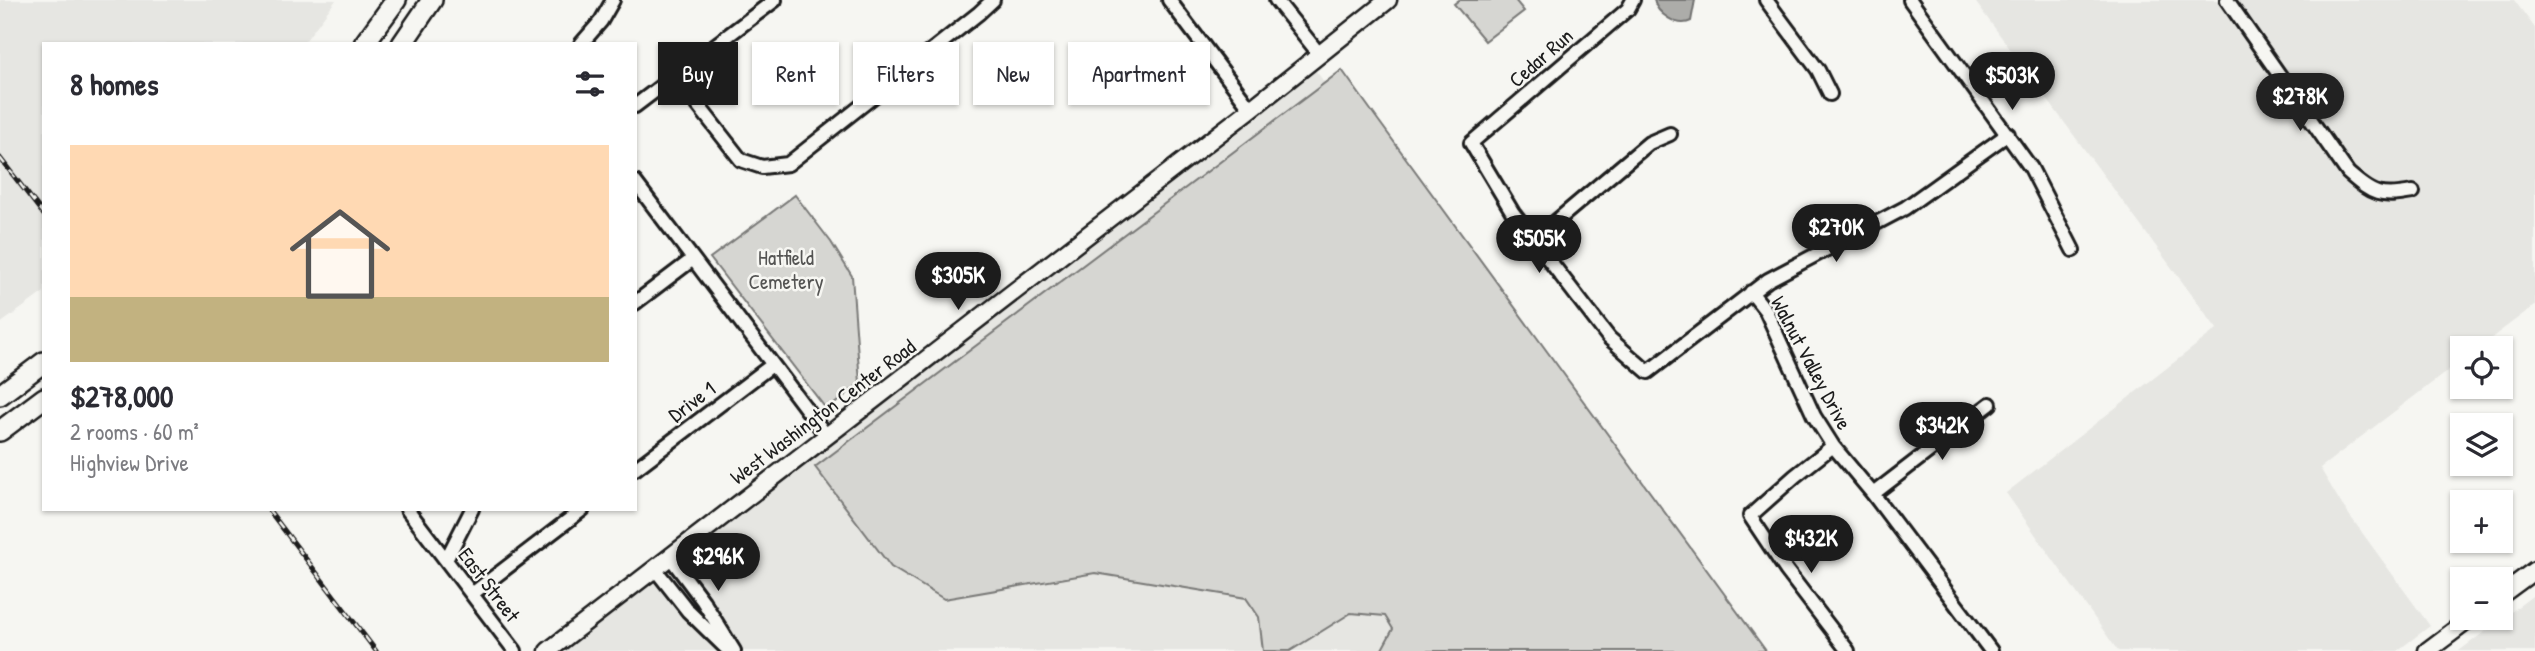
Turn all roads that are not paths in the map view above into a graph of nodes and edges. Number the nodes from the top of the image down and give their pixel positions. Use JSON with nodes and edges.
{"nodes":[{"id":1,"x":396,"y":0,"type":"edge"},
{"id":2,"x":432,"y":0,"type":"edge"},
{"id":3,"x":612,"y":0,"type":"edge"},
{"id":4,"x":775,"y":0,"type":"edge"},
{"id":5,"x":993,"y":0,"type":"edge"},
{"id":6,"x":1169,"y":0,"type":"edge"},
{"id":7,"x":1276,"y":0,"type":"edge"},
{"id":8,"x":1388,"y":0,"type":"edge"},
{"id":9,"x":1633,"y":0,"type":"edge"},
{"id":10,"x":1766,"y":0,"type":"edge"},
{"id":11,"x":1910,"y":0,"type":"edge"},
{"id":12,"x":2227,"y":0,"type":"edge"},
{"id":13,"x":365,"y":42,"type":"edge"},
{"id":14,"x":403,"y":42,"type":"edge"},
{"id":15,"x":583,"y":42,"type":"edge"},
{"id":16,"x":721,"y":42,"type":"edge"},
{"id":17,"x":1320,"y":55,"type":"junction"},
{"id":18,"x":658,"y":90,"type":"edge"},
{"id":19,"x":1830,"y":94,"type":"dead end"},
{"id":20,"x":637,"y":105,"type":"edge"},
{"id":21,"x":698,"y":105,"type":"edge"},
{"id":22,"x":1251,"y":108,"type":"junction"},
{"id":23,"x":1670,"y":134,"type":"dead end"},
{"id":24,"x":2008,"y":134,"type":"junction"},
{"id":25,"x":637,"y":186,"type":"edge"},
{"id":26,"x":2413,"y":192,"type":"dead end"},
{"id":27,"x":1534,"y":240,"type":"junction"},
{"id":28,"x":2073,"y":250,"type":"dead end"},
{"id":29,"x":693,"y":259,"type":"junction"},
{"id":30,"x":1751,"y":292,"type":"junction"},
{"id":31,"x":637,"y":301,"type":"edge"},
{"id":32,"x":42,"y":364,"type":"edge"},
{"id":33,"x":772,"y":365,"type":"junction"},
{"id":34,"x":0,"y":395,"type":"edge"},
{"id":35,"x":42,"y":400,"type":"edge"},
{"id":36,"x":1990,"y":404,"type":"dead end"},
{"id":37,"x":0,"y":431,"type":"edge"},
{"id":38,"x":826,"y":435,"type":"junction"},
{"id":39,"x":1833,"y":446,"type":"junction"},
{"id":40,"x":637,"y":467,"type":"edge"},
{"id":41,"x":1873,"y":494,"type":"junction"},
{"id":42,"x":409,"y":511,"type":"edge"},
{"id":43,"x":471,"y":511,"type":"edge"},
{"id":44,"x":580,"y":511,"type":"edge"},
{"id":45,"x":670,"y":557,"type":"junction"},
{"id":46,"x":446,"y":560,"type":"junction"},
{"id":47,"x":654,"y":569,"type":"junction"},
{"id":48,"x":2535,"y":570,"type":"edge"},
{"id":49,"x":2513,"y":587,"type":"edge"},
{"id":50,"x":472,"y":594,"type":"junction"},
{"id":51,"x":2455,"y":630,"type":"edge"},
{"id":52,"x":515,"y":651,"type":"edge"},
{"id":53,"x":548,"y":651,"type":"edge"},
{"id":54,"x":732,"y":651,"type":"edge"},
{"id":55,"x":1848,"y":651,"type":"edge"},
{"id":56,"x":1991,"y":651,"type":"edge"},
{"id":57,"x":2427,"y":651,"type":"edge"}],
"edges":[{"from":1,"to":13,"type":"highway"},
{"from":2,"to":14,"type":"highway"},
{"from":3,"to":15,"type":"street"},
{"from":4,"to":16,"type":"street"},
{"from":5,"to":21,"type":"street"},
{"from":6,"to":22,"type":"street"},
{"from":7,"to":17,"type":"street"},
{"from":8,"to":17,"type":"main road","name":"West Washington Center Road"},
{"from":9,"to":27,"type":"street","name":"Cedar Run"},
{"from":10,"to":19,"type":"street"},
{"from":11,"to":24,"type":"street"},
{"from":12,"to":26,"type":"street"},
{"from":17,"to":22,"type":"main road","name":"West Washington Center Road"},
{"from":18,"to":20,"type":"street"},
{"from":22,"to":38,"type":"main road","name":"West Washington Center Road"},
{"from":23,"to":27,"type":"street"},
{"from":24,"to":28,"type":"street"},
{"from":24,"to":30,"type":"street"},
{"from":25,"to":29,"type":"street"},
{"from":27,"to":30,"type":"street"},
{"from":29,"to":31,"type":"street"},
{"from":29,"to":33,"type":"street"},
{"from":30,"to":39,"type":"street","name":"Walnut Valley Drive"},
{"from":32,"to":34,"type":"highway"},
{"from":33,"to":38,"type":"street"},
{"from":33,"to":40,"type":"street","name":"Drive 1"},
{"from":35,"to":37,"type":"highway"},
{"from":36,"to":41,"type":"street"},
{"from":38,"to":45,"type":"main road","name":"West Washington Center Road"},
{"from":39,"to":41,"type":"street","name":"Walnut Valley Drive"},
{"from":39,"to":55,"type":"street"},
{"from":41,"to":56,"type":"street","name":"Walnut Valley Drive"},
{"from":42,"to":46,"type":"street","name":"East Street"},
{"from":43,"to":46,"type":"street"},
{"from":44,"to":50,"type":"street"},
{"from":45,"to":47,"type":"main road","name":"West Washington Center Road"},
{"from":45,"to":54,"type":"street"},
{"from":46,"to":50,"type":"street","name":"East Street"},
{"from":47,"to":53,"type":"main road","name":"West Washington Center Road"},
{"from":47,"to":54,"type":"street"},
{"from":48,"to":49,"type":"main road"},
{"from":50,"to":52,"type":"street","name":"East Street"},
{"from":51,"to":57,"type":"main road"}]}
